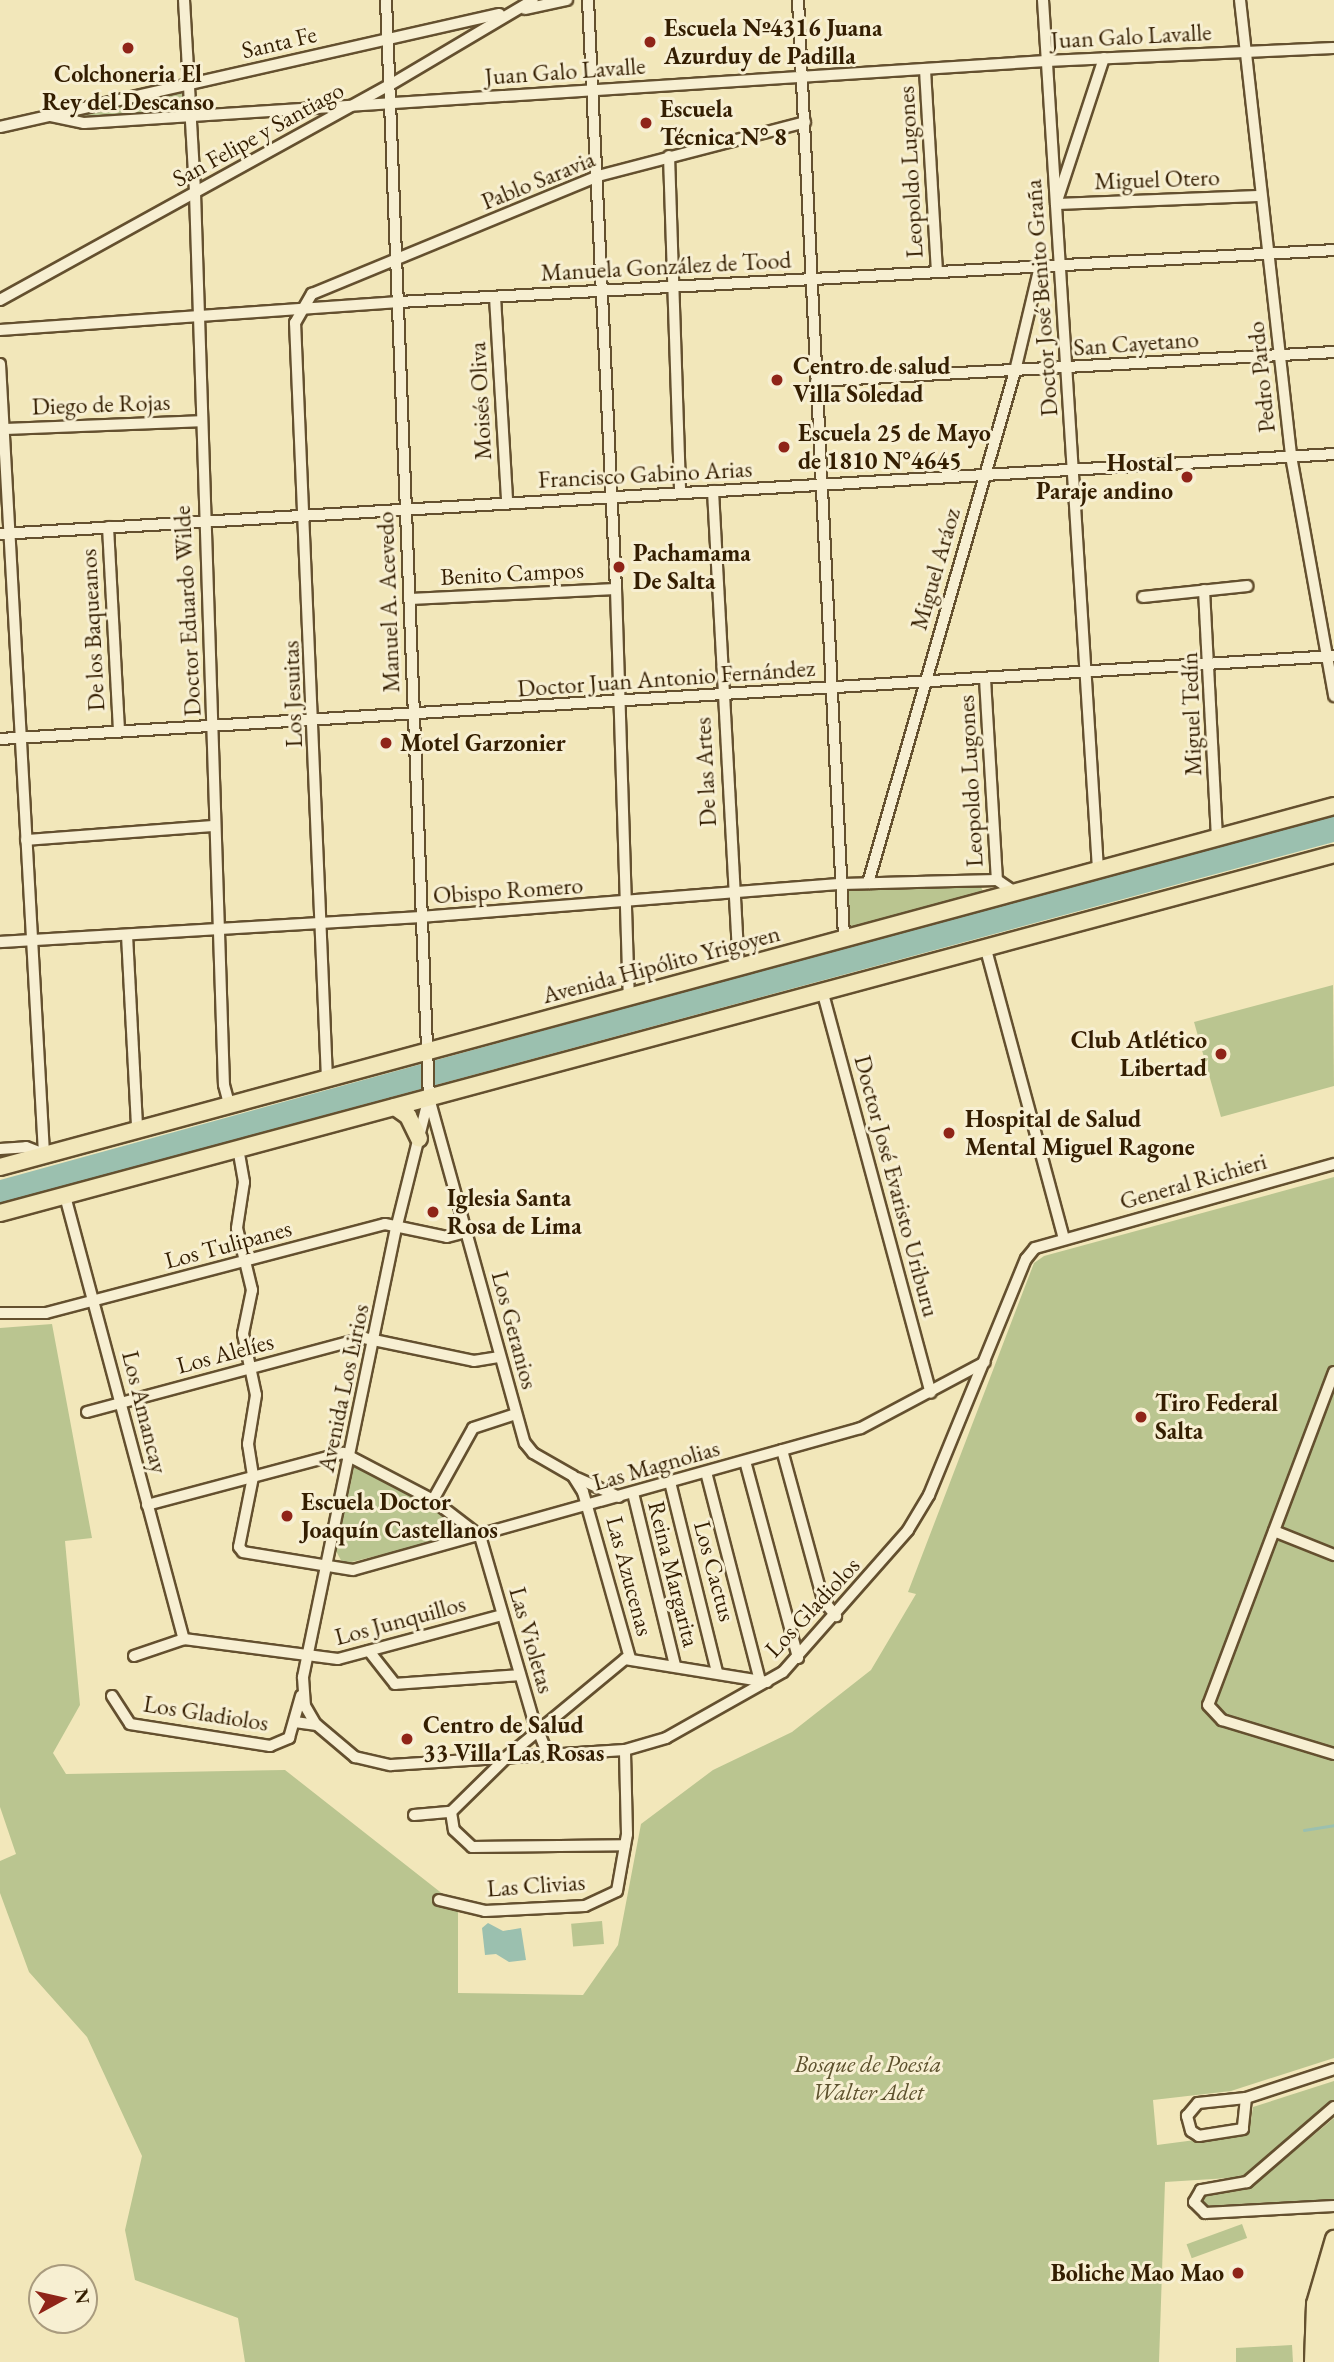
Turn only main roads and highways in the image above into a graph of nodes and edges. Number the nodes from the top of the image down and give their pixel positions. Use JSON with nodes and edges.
{"nodes":[{"id":1,"x":1334,"y":806,"type":"edge"},
{"id":2,"x":1334,"y":854,"type":"edge"},
{"id":3,"x":395,"y":1107,"type":"junction"},
{"id":4,"x":419,"y":1139,"type":"road end"},
{"id":5,"x":0,"y":1167,"type":"edge"},
{"id":6,"x":0,"y":1213,"type":"edge"},
{"id":7,"x":1334,"y":2239,"type":"edge"},
{"id":8,"x":1334,"y":2271,"type":"edge"},
{"id":9,"x":1313,"y":2362,"type":"edge"},
{"id":10,"x":1326,"y":2362,"type":"edge"}],
"edges":[{"from":1,"to":5,"type":"highway","name":"Avenida Hipólito Yrigoyen"},
{"from":2,"to":3,"type":"highway"},
{"from":3,"to":4,"type":"highway"},
{"from":3,"to":6,"type":"highway"},
{"from":7,"to":9,"type":"highway"},
{"from":8,"to":10,"type":"highway"}]}
